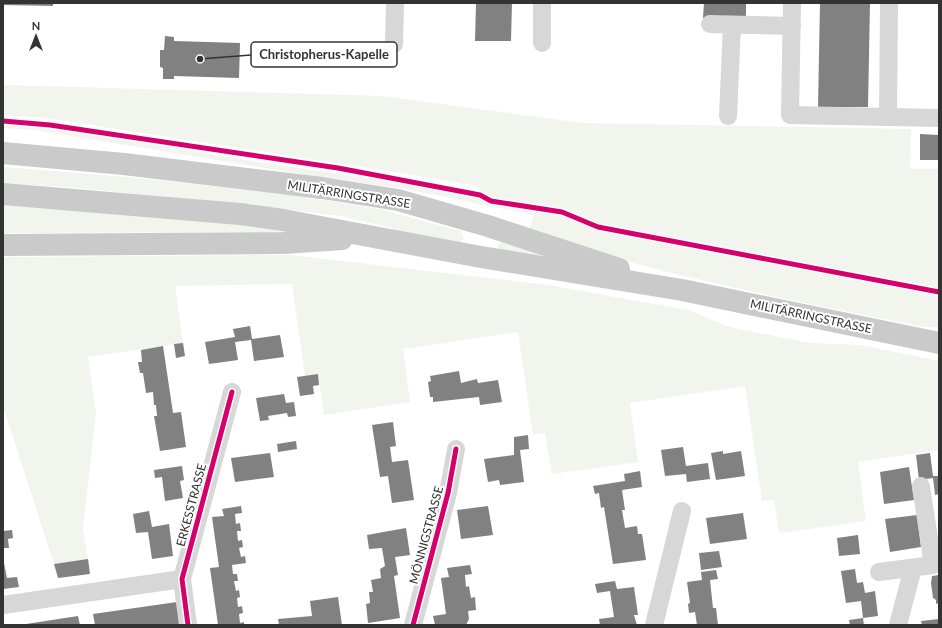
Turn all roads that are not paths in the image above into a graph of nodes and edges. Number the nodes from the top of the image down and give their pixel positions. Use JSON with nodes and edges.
{"nodes":[{"id":1,"x":395,"y":3,"type":"edge"},
{"id":2,"x":542,"y":3,"type":"edge"},
{"id":3,"x":792,"y":3,"type":"edge"},
{"id":4,"x":889,"y":3,"type":"edge"},
{"id":5,"x":710,"y":24,"type":"dead end"},
{"id":6,"x":732,"y":25,"type":"junction"},
{"id":7,"x":792,"y":26,"type":"junction"},
{"id":8,"x":394,"y":44,"type":"dead end"},
{"id":9,"x":542,"y":44,"type":"dead end"},
{"id":10,"x":728,"y":116,"type":"dead end"},
{"id":11,"x":888,"y":117,"type":"junction"},
{"id":12,"x":939,"y":118,"type":"edge"},
{"id":13,"x":3,"y":153,"type":"edge"},
{"id":14,"x":3,"y":194,"type":"edge"},
{"id":15,"x":488,"y":226,"type":"junction"},
{"id":16,"x":377,"y":238,"type":"junction"},
{"id":17,"x":3,"y":245,"type":"edge"},
{"id":18,"x":481,"y":257,"type":"junction"},
{"id":19,"x":682,"y":290,"type":"junction"},
{"id":20,"x":939,"y":332,"type":"edge"},
{"id":21,"x":918,"y":339,"type":"junction"},
{"id":22,"x":939,"y":343,"type":"edge"},
{"id":23,"x":232,"y":392,"type":"dead end"},
{"id":24,"x":456,"y":449,"type":"dead end"},
{"id":25,"x":921,"y":486,"type":"dead end"},
{"id":26,"x":682,"y":511,"type":"dead end"},
{"id":27,"x":913,"y":568,"type":"junction"},
{"id":28,"x":879,"y":572,"type":"dead end"},
{"id":29,"x":182,"y":579,"type":"junction"},
{"id":30,"x":3,"y":605,"type":"edge"},
{"id":31,"x":188,"y":625,"type":"edge"},
{"id":32,"x":413,"y":625,"type":"edge"},
{"id":33,"x":654,"y":625,"type":"edge"},
{"id":34,"x":898,"y":625,"type":"edge"}],
"edges":[{"from":1,"to":8,"type":"street"},
{"from":2,"to":9,"type":"street"},
{"from":3,"to":7,"type":"street"},
{"from":4,"to":11,"type":"street"},
{"from":5,"to":6,"type":"street"},
{"from":6,"to":7,"type":"street"},
{"from":6,"to":10,"type":"street"},
{"from":7,"to":11,"type":"street"},
{"from":11,"to":12,"type":"street"},
{"from":13,"to":15,"type":"main road","name":"MILITÄRRINGSTRASSE"},
{"from":14,"to":16,"type":"main road","name":"MILITÄRRINGSTRASSE"},
{"from":15,"to":18,"type":"main road"},
{"from":15,"to":19,"type":"main road","name":"MILITÄRRINGSTRASSE"},
{"from":16,"to":17,"type":"main road"},
{"from":16,"to":18,"type":"main road","name":"MILITÄRRINGSTRASSE"},
{"from":18,"to":19,"type":"main road","name":"MILITÄRRINGSTRASSE"},
{"from":19,"to":21,"type":"main road","name":"MILITÄRRINGSTRASSE"},
{"from":20,"to":21,"type":"main road"},
{"from":21,"to":22,"type":"main road","name":"MILITÄRRINGSTRASSE"},
{"from":23,"to":29,"type":"street","name":"ERKESSTRASSE"},
{"from":24,"to":32,"type":"street","name":"MÖNNIGSTRASSE"},
{"from":25,"to":27,"type":"street"},
{"from":26,"to":33,"type":"street"},
{"from":27,"to":28,"type":"street"},
{"from":27,"to":34,"type":"street"},
{"from":29,"to":30,"type":"street"},
{"from":29,"to":31,"type":"street","name":"ERKESSTRASSE"}]}
